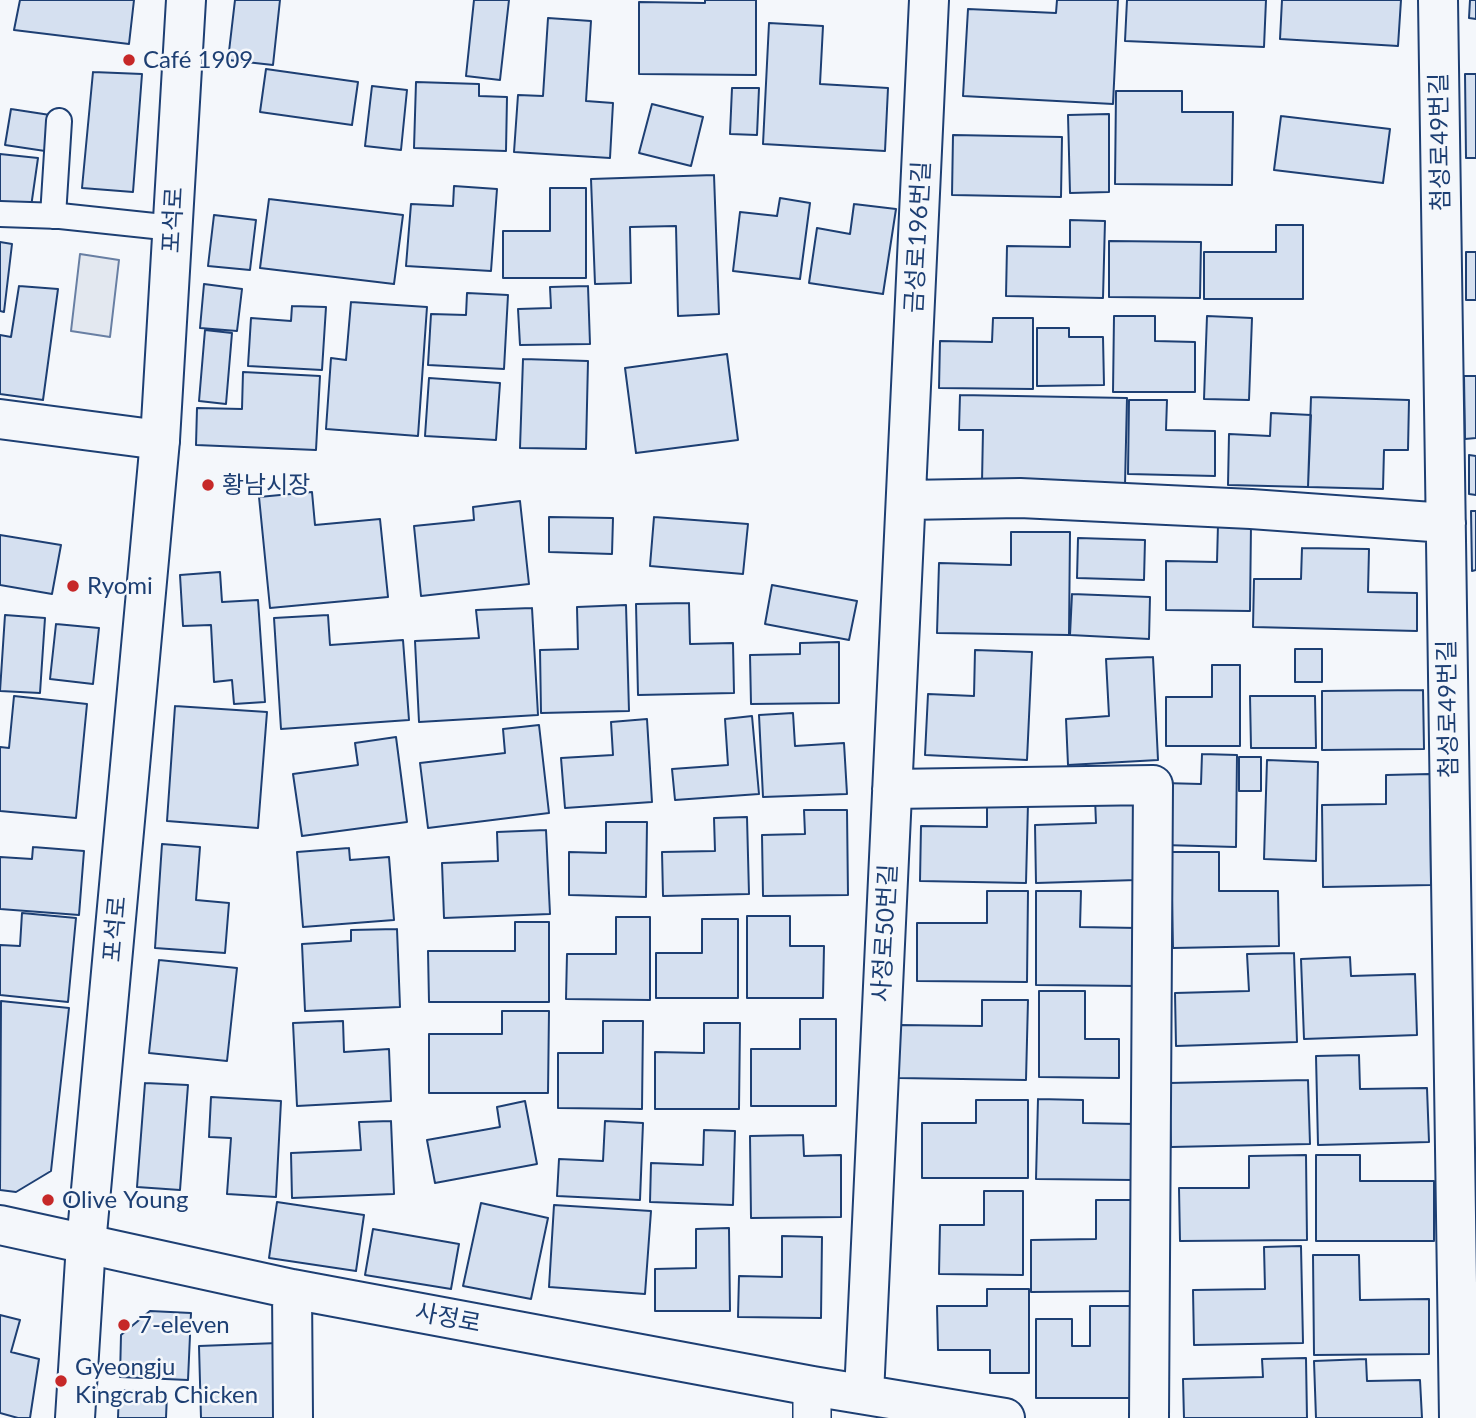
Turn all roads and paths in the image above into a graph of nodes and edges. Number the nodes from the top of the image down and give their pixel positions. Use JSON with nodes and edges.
{"nodes":[{"id":1,"x":186,"y":0,"type":"edge"},
{"id":2,"x":929,"y":0,"type":"edge"},
{"id":3,"x":1438,"y":0,"type":"edge"},
{"id":4,"x":59,"y":121,"type":"dead end"},
{"id":5,"x":0,"y":214,"type":"edge"},
{"id":6,"x":53,"y":216,"type":"junction"},
{"id":7,"x":173,"y":229,"type":"junction"},
{"id":8,"x":0,"y":419,"type":"edge"},
{"id":9,"x":160,"y":440,"type":"junction"},
{"id":10,"x":906,"y":486,"type":"junction"},
{"id":11,"x":1446,"y":523,"type":"junction"},
{"id":12,"x":892,"y":789,"type":"junction"},
{"id":13,"x":0,"y":1225,"type":"edge"},
{"id":14,"x":86,"y":1244,"type":"junction"},
{"id":15,"x":292,"y":1289,"type":"junction"},
{"id":16,"x":864,"y":1394,"type":"junction"},
{"id":17,"x":812,"y":1402,"type":"edge"},
{"id":18,"x":75,"y":1418,"type":"edge"},
{"id":19,"x":293,"y":1418,"type":"edge"},
{"id":20,"x":1005,"y":1418,"type":"edge"},
{"id":21,"x":1149,"y":1418,"type":"edge"},
{"id":22,"x":1459,"y":1418,"type":"edge"}],
"edges":[{"from":1,"to":7,"type":"street","name":"포석로"},
{"from":2,"to":10,"type":"street","name":"금성로196번길"},
{"from":3,"to":11,"type":"street","name":"첨성로49번길"},
{"from":4,"to":6,"type":"lane"},
{"from":5,"to":6,"type":"lane"},
{"from":6,"to":7,"type":"lane"},
{"from":7,"to":9,"type":"street","name":"포석로"},
{"from":8,"to":9,"type":"street"},
{"from":9,"to":14,"type":"street","name":"포석로"},
{"from":10,"to":11,"type":"street"},
{"from":10,"to":12,"type":"street","name":"사정로50번길"},
{"from":11,"to":22,"type":"street","name":"첨성로49번길"},
{"from":12,"to":16,"type":"street","name":"사정로50번길"},
{"from":12,"to":21,"type":"street"},
{"from":13,"to":14,"type":"street","name":"사정로"},
{"from":14,"to":15,"type":"street","name":"사정로"},
{"from":14,"to":18,"type":"street","name":"포석로"},
{"from":15,"to":17,"type":"street","name":"사정로"},
{"from":15,"to":19,"type":"street"},
{"from":16,"to":17,"type":"street","name":"사정로"},
{"from":16,"to":20,"type":"street","name":"사정로"}]}
